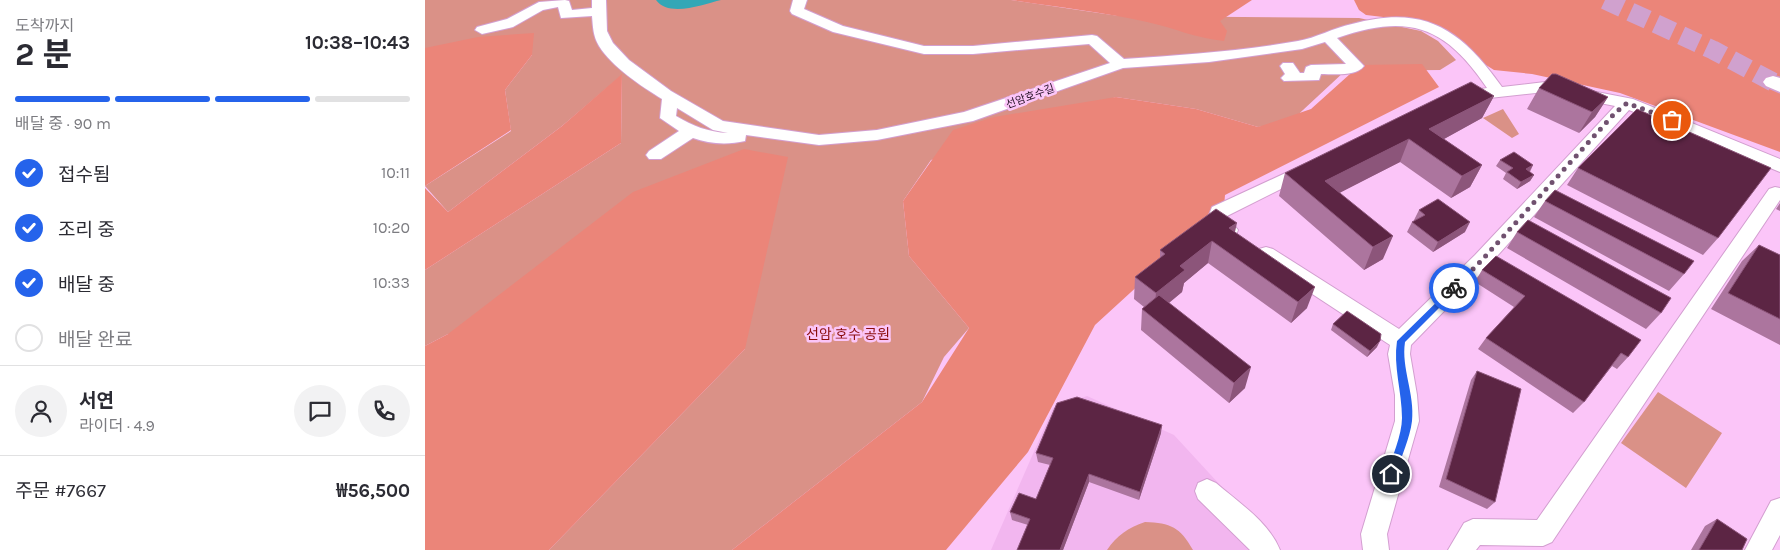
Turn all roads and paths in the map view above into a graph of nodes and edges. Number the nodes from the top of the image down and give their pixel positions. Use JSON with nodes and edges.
{"nodes":[{"id":1,"x":799,"y":0,"type":"edge"},
{"id":2,"x":599,"y":5,"type":"edge"},
{"id":3,"x":482,"y":30,"type":"dead end"},
{"id":4,"x":1327,"y":36,"type":"junction"},
{"id":5,"x":1121,"y":64,"type":"junction"},
{"id":6,"x":1288,"y":66,"type":"dead end"},
{"id":7,"x":1496,"y":90,"type":"junction"},
{"id":8,"x":670,"y":97,"type":"junction"},
{"id":9,"x":1442,"y":101,"type":"edge"},
{"id":10,"x":1627,"y":103,"type":"junction"},
{"id":11,"x":691,"y":131,"type":"junction"},
{"id":12,"x":765,"y":133,"type":"junction"},
{"id":13,"x":655,"y":155,"type":"dead end"},
{"id":14,"x":1322,"y":162,"type":"edge"},
{"id":15,"x":1780,"y":166,"type":"edge"},
{"id":16,"x":1775,"y":193,"type":"dead end"},
{"id":17,"x":1401,"y":341,"type":"junction"},
{"id":18,"x":1207,"y":490,"type":"dead end"},
{"id":19,"x":1780,"y":510,"type":"edge"},
{"id":20,"x":1267,"y":550,"type":"edge"},
{"id":21,"x":1376,"y":550,"type":"edge"},
{"id":22,"x":1461,"y":550,"type":"edge"},
{"id":23,"x":1759,"y":550,"type":"edge"}],
"edges":[{"from":1,"to":5,"type":"street"},
{"from":2,"to":3,"type":"street"},
{"from":2,"to":8,"type":"street","name":"선암호수길"},
{"from":4,"to":5,"type":"street","name":"선암호수길"},
{"from":4,"to":6,"type":"street"},
{"from":4,"to":7,"type":"street","name":"선암호수길"},
{"from":5,"to":12,"type":"street","name":"선암호수길"},
{"from":7,"to":9,"type":"street"},
{"from":7,"to":10,"type":"street"},
{"from":8,"to":11,"type":"street"},
{"from":8,"to":12,"type":"street","name":"선암호수길"},
{"from":10,"to":15,"type":"street"},
{"from":10,"to":17,"type":"street"},
{"from":11,"to":12,"type":"street"},
{"from":11,"to":13,"type":"street"},
{"from":14,"to":17,"type":"street"},
{"from":16,"to":22,"type":"street"},
{"from":17,"to":21,"type":"street"},
{"from":18,"to":20,"type":"street"},
{"from":19,"to":23,"type":"street"}]}
